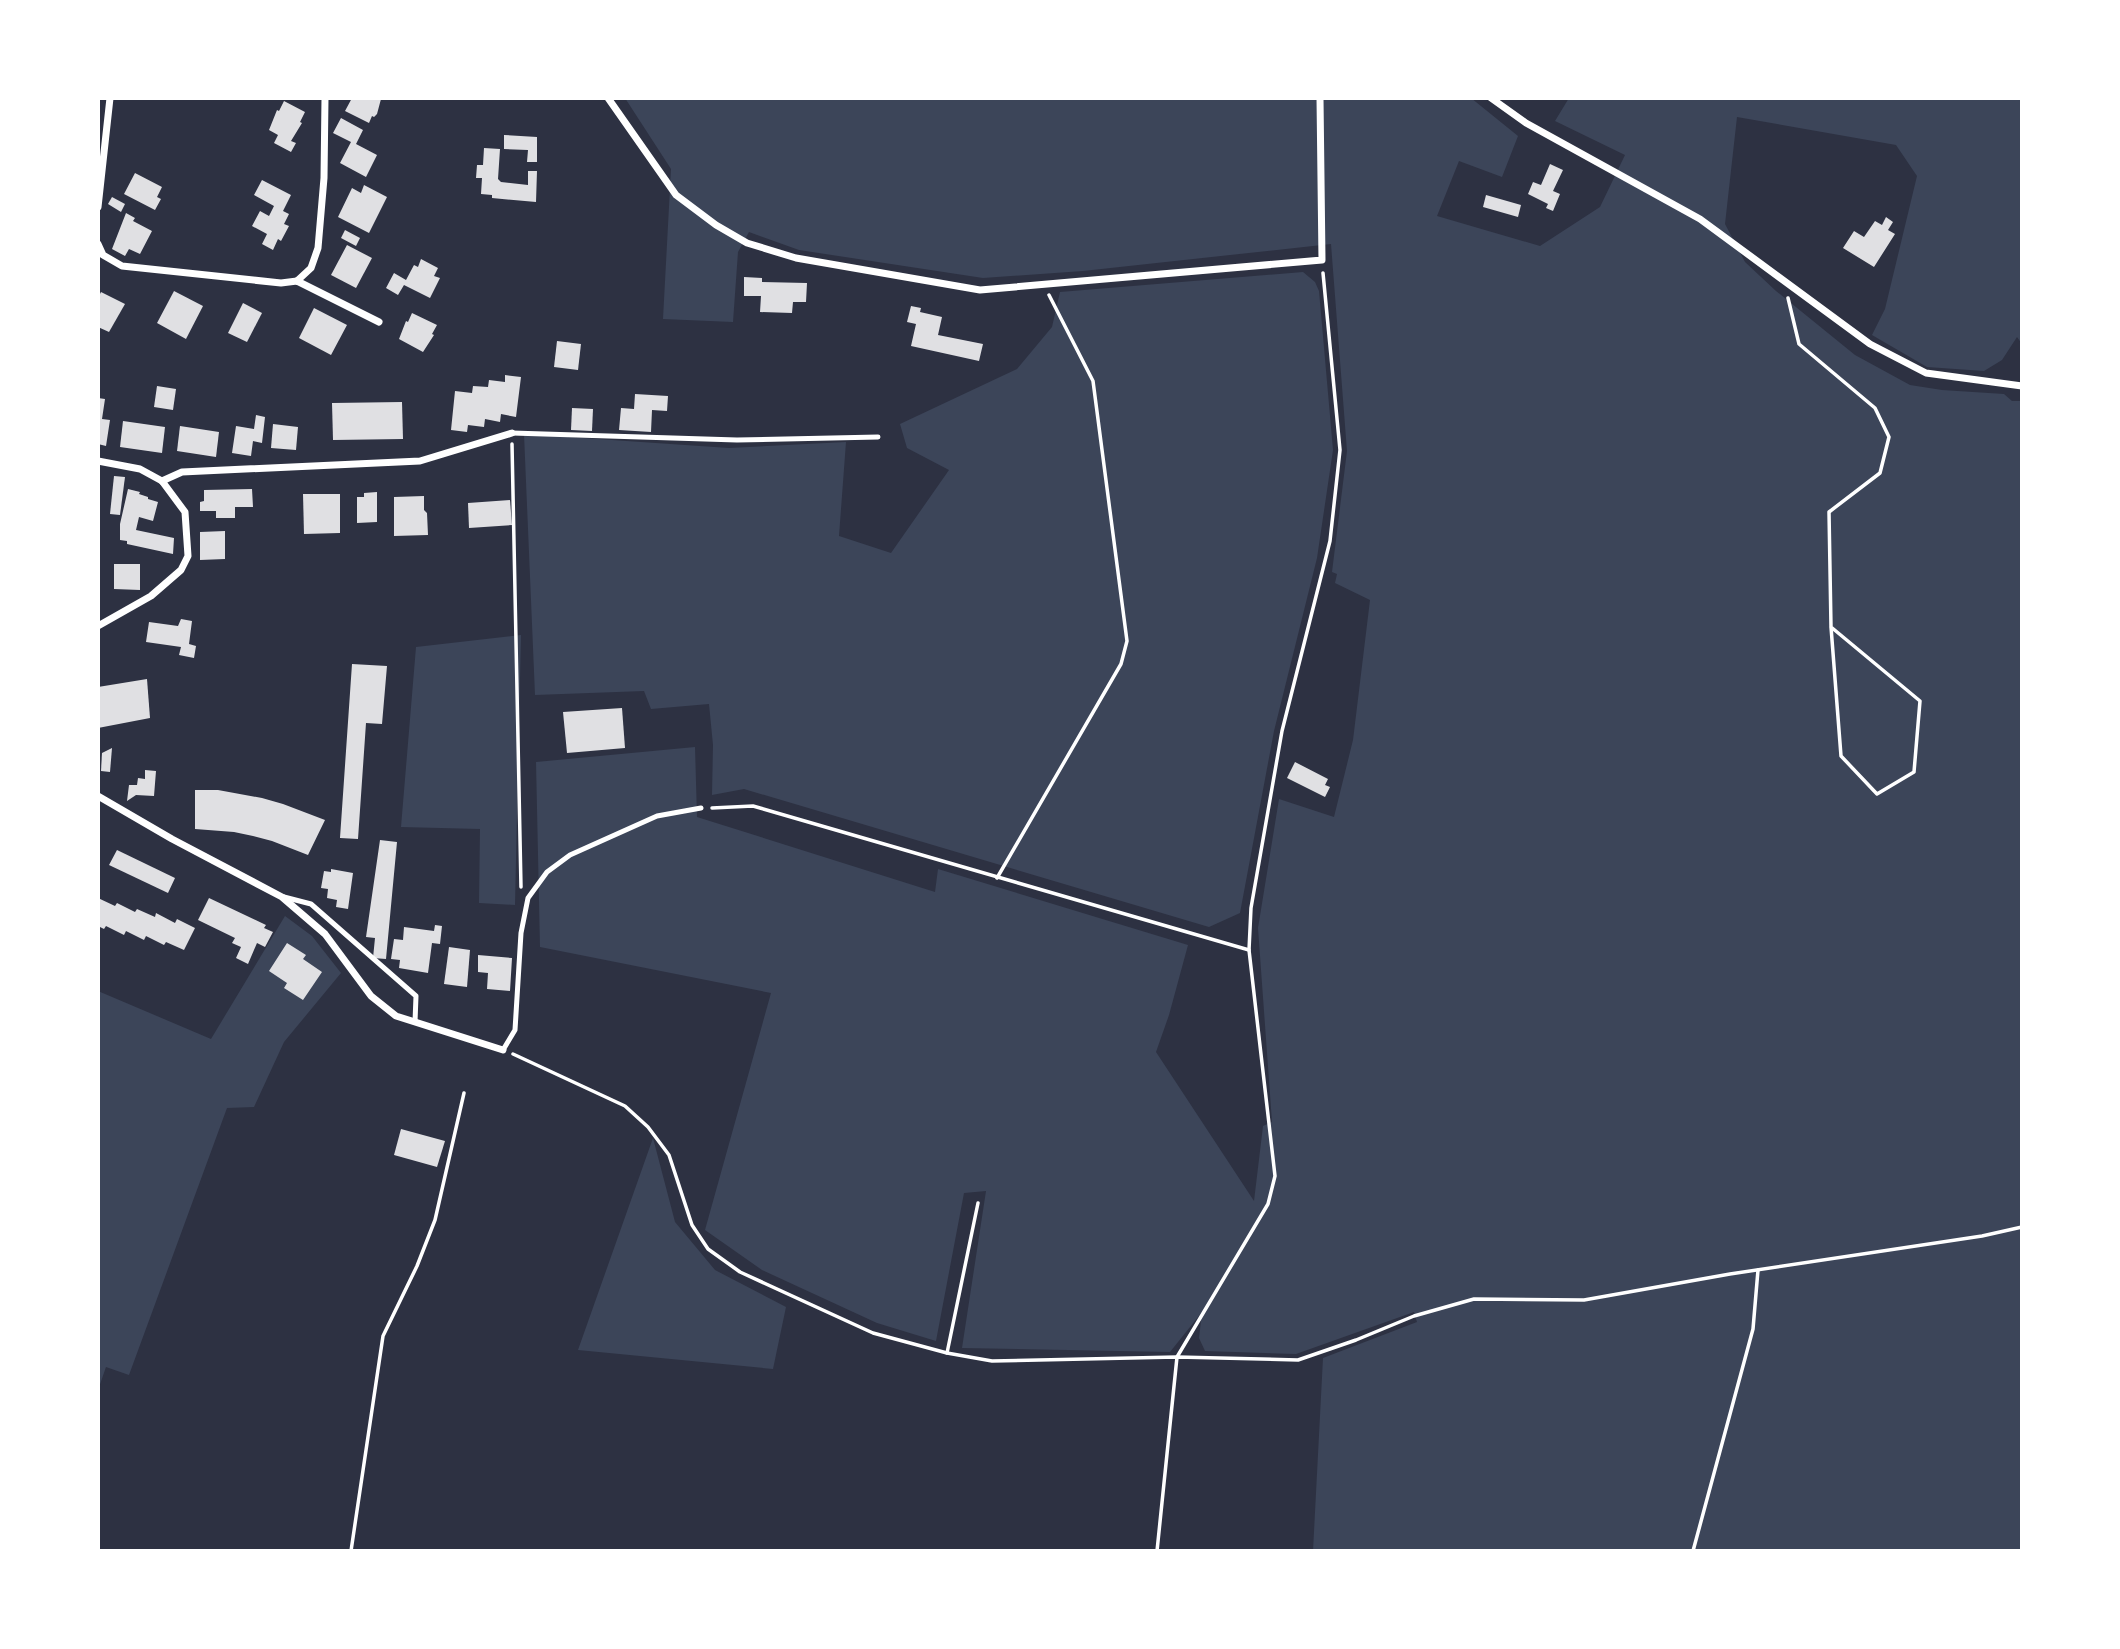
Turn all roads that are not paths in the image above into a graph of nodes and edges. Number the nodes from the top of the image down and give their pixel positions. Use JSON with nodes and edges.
{"nodes":[{"id":1,"x":110,"y":98,"type":"edge"},
{"id":2,"x":325,"y":98,"type":"edge"},
{"id":3,"x":608,"y":98,"type":"edge"},
{"id":4,"x":1320,"y":98,"type":"edge"},
{"id":5,"x":1491,"y":98,"type":"edge"},
{"id":6,"x":98,"y":207,"type":"edge"},
{"id":7,"x":98,"y":244,"type":"edge"},
{"id":8,"x":297,"y":281,"type":"junction"},
{"id":9,"x":379,"y":322,"type":"dead end"},
{"id":10,"x":2022,"y":386,"type":"edge"},
{"id":11,"x":512,"y":433,"type":"joint"},
{"id":12,"x":878,"y":437,"type":"dead end"},
{"id":13,"x":98,"y":461,"type":"edge"},
{"id":14,"x":162,"y":481,"type":"junction"},
{"id":15,"x":98,"y":626,"type":"edge"},
{"id":16,"x":98,"y":796,"type":"edge"},
{"id":17,"x":701,"y":808,"type":"road end"},
{"id":18,"x":282,"y":897,"type":"junction"},
{"id":19,"x":415,"y":1022,"type":"junction"},
{"id":20,"x":503,"y":1050,"type":"joint"}],
"edges":[{"from":1,"to":6,"type":"street"},
{"from":2,"to":8,"type":"street"},
{"from":3,"to":4,"type":"street"},
{"from":5,"to":10,"type":"street"},
{"from":7,"to":8,"type":"street"},
{"from":8,"to":9,"type":"street"},
{"from":11,"to":12,"type":"lane"},
{"from":11,"to":14,"type":"street"},
{"from":13,"to":14,"type":"street"},
{"from":14,"to":15,"type":"street"},
{"from":16,"to":18,"type":"street"},
{"from":17,"to":20,"type":"lane"},
{"from":18,"to":19,"type":"street"},
{"from":18,"to":19,"type":"lane"},
{"from":19,"to":20,"type":"street"}]}
